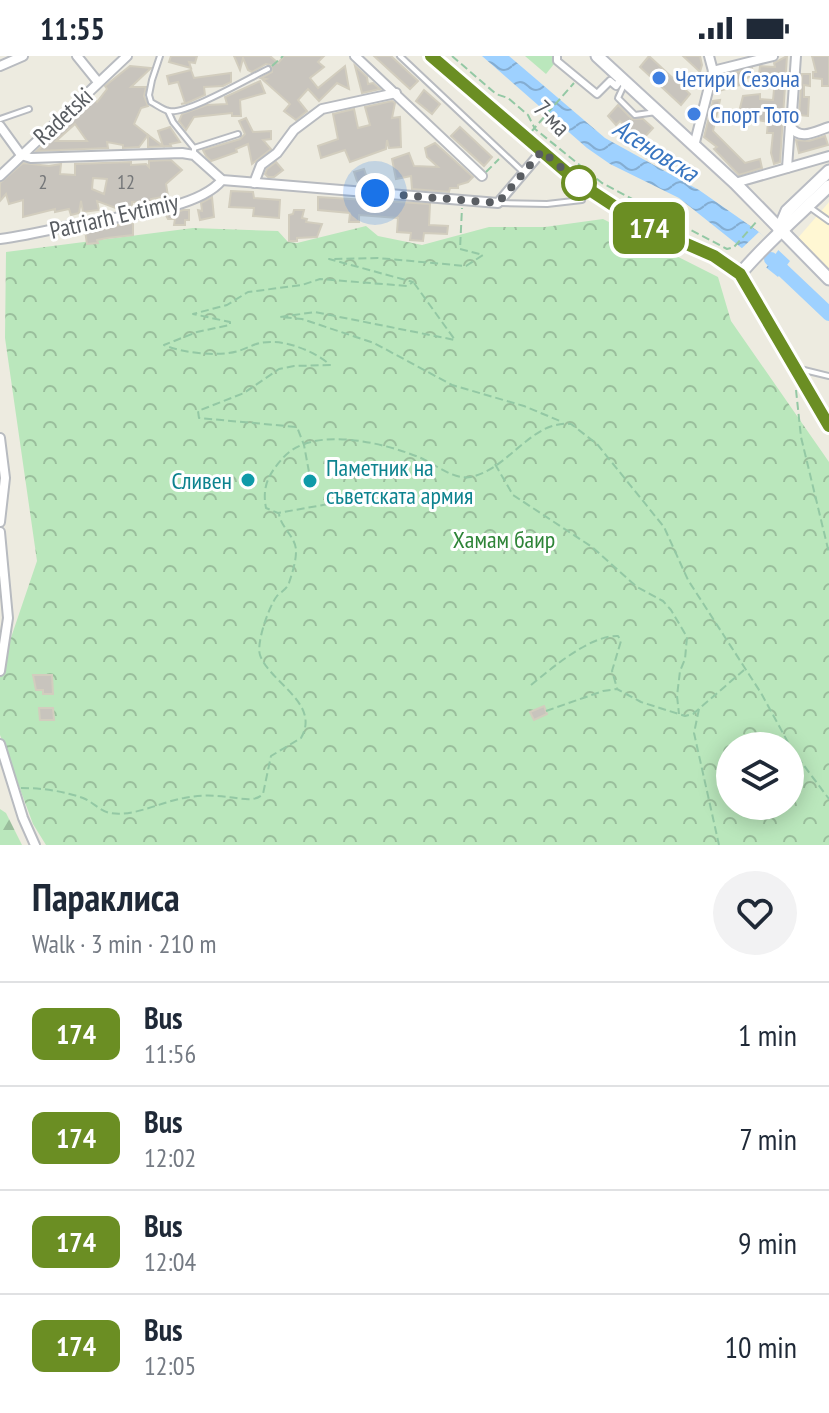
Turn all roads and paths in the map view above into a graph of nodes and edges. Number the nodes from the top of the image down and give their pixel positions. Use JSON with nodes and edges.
{"nodes":[{"id":1,"x":23,"y":56,"type":"edge"},
{"id":2,"x":77,"y":56,"type":"edge"},
{"id":3,"x":127,"y":56,"type":"edge"},
{"id":4,"x":160,"y":56,"type":"edge"},
{"id":5,"x":283,"y":56,"type":"edge"},
{"id":6,"x":355,"y":56,"type":"edge"},
{"id":7,"x":400,"y":56,"type":"edge"},
{"id":8,"x":431,"y":56,"type":"edge"},
{"id":9,"x":452,"y":56,"type":"edge"},
{"id":10,"x":557,"y":56,"type":"edge"},
{"id":11,"x":597,"y":56,"type":"edge"},
{"id":12,"x":709,"y":56,"type":"edge"},
{"id":13,"x":773,"y":56,"type":"edge"},
{"id":14,"x":796,"y":56,"type":"edge"},
{"id":15,"x":0,"y":66,"type":"edge"},
{"id":16,"x":268,"y":69,"type":"joint"},
{"id":17,"x":713,"y":71,"type":"junction"},
{"id":18,"x":578,"y":79,"type":"junction"},
{"id":19,"x":623,"y":81,"type":"junction"},
{"id":20,"x":98,"y":82,"type":"junction"},
{"id":21,"x":396,"y":93,"type":"junction"},
{"id":22,"x":29,"y":109,"type":"dead end"},
{"id":23,"x":168,"y":111,"type":"junction"},
{"id":24,"x":657,"y":112,"type":"junction"},
{"id":25,"x":0,"y":119,"type":"edge"},
{"id":26,"x":790,"y":124,"type":"junction"},
{"id":27,"x":0,"y":126,"type":"edge"},
{"id":28,"x":829,"y":127,"type":"edge"},
{"id":29,"x":535,"y":129,"type":"junction"},
{"id":30,"x":238,"y":134,"type":"dead end"},
{"id":31,"x":694,"y":146,"type":"junction"},
{"id":32,"x":194,"y":151,"type":"junction"},
{"id":33,"x":542,"y":151,"type":"junction"},
{"id":34,"x":21,"y":155,"type":"junction"},
{"id":35,"x":829,"y":156,"type":"edge"},
{"id":36,"x":787,"y":168,"type":"junction"},
{"id":37,"x":829,"y":171,"type":"edge"},
{"id":38,"x":524,"y":172,"type":"junction"},
{"id":39,"x":0,"y":176,"type":"edge"},
{"id":40,"x":482,"y":176,"type":"dead end"},
{"id":41,"x":222,"y":180,"type":"junction"},
{"id":42,"x":254,"y":183,"type":"junction"},
{"id":43,"x":735,"y":183,"type":"junction"},
{"id":44,"x":829,"y":186,"type":"edge"},
{"id":45,"x":462,"y":200,"type":"junction"},
{"id":46,"x":582,"y":200,"type":"dead end"},
{"id":47,"x":498,"y":203,"type":"junction"},
{"id":48,"x":808,"y":206,"type":"junction"},
{"id":49,"x":829,"y":220,"type":"edge"},
{"id":50,"x":753,"y":225,"type":"dead end"},
{"id":51,"x":779,"y":230,"type":"junction"},
{"id":52,"x":0,"y":239,"type":"edge"},
{"id":53,"x":740,"y":274,"type":"junction"},
{"id":54,"x":827,"y":274,"type":"edge"},
{"id":55,"x":413,"y":282,"type":"junction"},
{"id":56,"x":797,"y":368,"type":"junction"},
{"id":57,"x":829,"y":376,"type":"edge"},
{"id":58,"x":565,"y":423,"type":"junction"},
{"id":59,"x":829,"y":426,"type":"edge"},
{"id":60,"x":0,"y":438,"type":"edge"},
{"id":61,"x":304,"y":445,"type":"junction"},
{"id":62,"x":1,"y":450,"type":"edge"},
{"id":63,"x":495,"y":464,"type":"junction"},
{"id":64,"x":309,"y":472,"type":"dead end"},
{"id":65,"x":3,"y":478,"type":"edge"},
{"id":66,"x":340,"y":502,"type":"dead end"},
{"id":67,"x":1,"y":504,"type":"edge"},
{"id":68,"x":278,"y":513,"type":"junction"},
{"id":69,"x":0,"y":522,"type":"edge"},
{"id":70,"x":0,"y":532,"type":"edge"},
{"id":71,"x":829,"y":553,"type":"edge"},
{"id":72,"x":745,"y":669,"type":"junction"},
{"id":73,"x":0,"y":671,"type":"edge"},
{"id":74,"x":531,"y":685,"type":"dead end"},
{"id":75,"x":617,"y":689,"type":"junction"},
{"id":76,"x":699,"y":708,"type":"junction"},
{"id":77,"x":546,"y":711,"type":"dead end"},
{"id":78,"x":679,"y":714,"type":"junction"},
{"id":79,"x":782,"y":732,"type":"edge"},
{"id":80,"x":0,"y":744,"type":"edge"},
{"id":81,"x":804,"y":765,"type":"edge"},
{"id":82,"x":13,"y":788,"type":"junction"},
{"id":83,"x":829,"y":799,"type":"edge"},
{"id":84,"x":35,"y":845,"type":"edge"},
{"id":85,"x":719,"y":845,"type":"edge"}],
"edges":[{"from":1,"to":15,"type":"street"},
{"from":2,"to":20,"type":"street"},
{"from":3,"to":20,"type":"street","name":"Radetski"},
{"from":4,"to":23,"type":"lane"},
{"from":5,"to":16,"type":"path"},
{"from":6,"to":21,"type":"street"},
{"from":7,"to":38,"type":"lane"},
{"from":8,"to":33,"type":"main road"},
{"from":9,"to":29,"type":"path","name":"7-ма"},
{"from":10,"to":18,"type":"street"},
{"from":11,"to":19,"type":"main road"},
{"from":12,"to":17,"type":"street"},
{"from":13,"to":17,"type":"street"},
{"from":14,"to":26,"type":"street"},
{"from":16,"to":23,"type":"lane"},
{"from":17,"to":31,"type":"street"},
{"from":18,"to":19,"type":"street"},
{"from":18,"to":29,"type":"path"},
{"from":19,"to":24,"type":"main road"},
{"from":19,"to":24,"type":"lane"},
{"from":20,"to":34,"type":"street","name":"Radetski"},
{"from":21,"to":40,"type":"street"},
{"from":21,"to":42,"type":"street"},
{"from":22,"to":25,"type":"lane"},
{"from":23,"to":32,"type":"lane"},
{"from":24,"to":31,"type":"main road"},
{"from":26,"to":28,"type":"street"},
{"from":26,"to":36,"type":"street"},
{"from":27,"to":34,"type":"street"},
{"from":29,"to":50,"type":"path","name":"7-ма"},
{"from":30,"to":32,"type":"lane"},
{"from":31,"to":43,"type":"main road"},
{"from":32,"to":34,"type":"street"},
{"from":32,"to":41,"type":"street"},
{"from":33,"to":38,"type":"street"},
{"from":33,"to":53,"type":"main road"},
{"from":34,"to":39,"type":"street","name":"Radetski"},
{"from":35,"to":36,"type":"street"},
{"from":36,"to":43,"type":"street"},
{"from":37,"to":51,"type":"main road"},
{"from":38,"to":47,"type":"street"},
{"from":41,"to":42,"type":"street"},
{"from":41,"to":52,"type":"street","name":"Patriarh Evtimiy"},
{"from":42,"to":45,"type":"street"},
{"from":43,"to":51,"type":"main road"},
{"from":44,"to":48,"type":"main road"},
{"from":45,"to":47,"type":"street"},
{"from":45,"to":55,"type":"path"},
{"from":46,"to":47,"type":"lane"},
{"from":48,"to":49,"type":"lane"},
{"from":48,"to":51,"type":"main road"},
{"from":51,"to":53,"type":"main road"},
{"from":51,"to":54,"type":"main road"},
{"from":53,"to":56,"type":"main road"},
{"from":55,"to":58,"type":"path"},
{"from":55,"to":61,"type":"path"},
{"from":56,"to":57,"type":"lane"},
{"from":56,"to":59,"type":"main road"},
{"from":56,"to":71,"type":"path"},
{"from":58,"to":63,"type":"path"},
{"from":58,"to":72,"type":"path"},
{"from":60,"to":62,"type":"street"},
{"from":61,"to":63,"type":"path"},
{"from":61,"to":64,"type":"path"},
{"from":61,"to":68,"type":"path"},
{"from":62,"to":65,"type":"street"},
{"from":63,"to":78,"type":"path"},
{"from":65,"to":67,"type":"street"},
{"from":66,"to":68,"type":"path"},
{"from":67,"to":69,"type":"street"},
{"from":68,"to":82,"type":"path"},
{"from":70,"to":73,"type":"street"},
{"from":72,"to":76,"type":"path"},
{"from":72,"to":79,"type":"path"},
{"from":74,"to":75,"type":"path"},
{"from":75,"to":77,"type":"path"},
{"from":75,"to":78,"type":"path"},
{"from":76,"to":78,"type":"path"},
{"from":76,"to":85,"type":"path"},
{"from":80,"to":82,"type":"street"},
{"from":81,"to":83,"type":"path"},
{"from":82,"to":84,"type":"street"}]}
